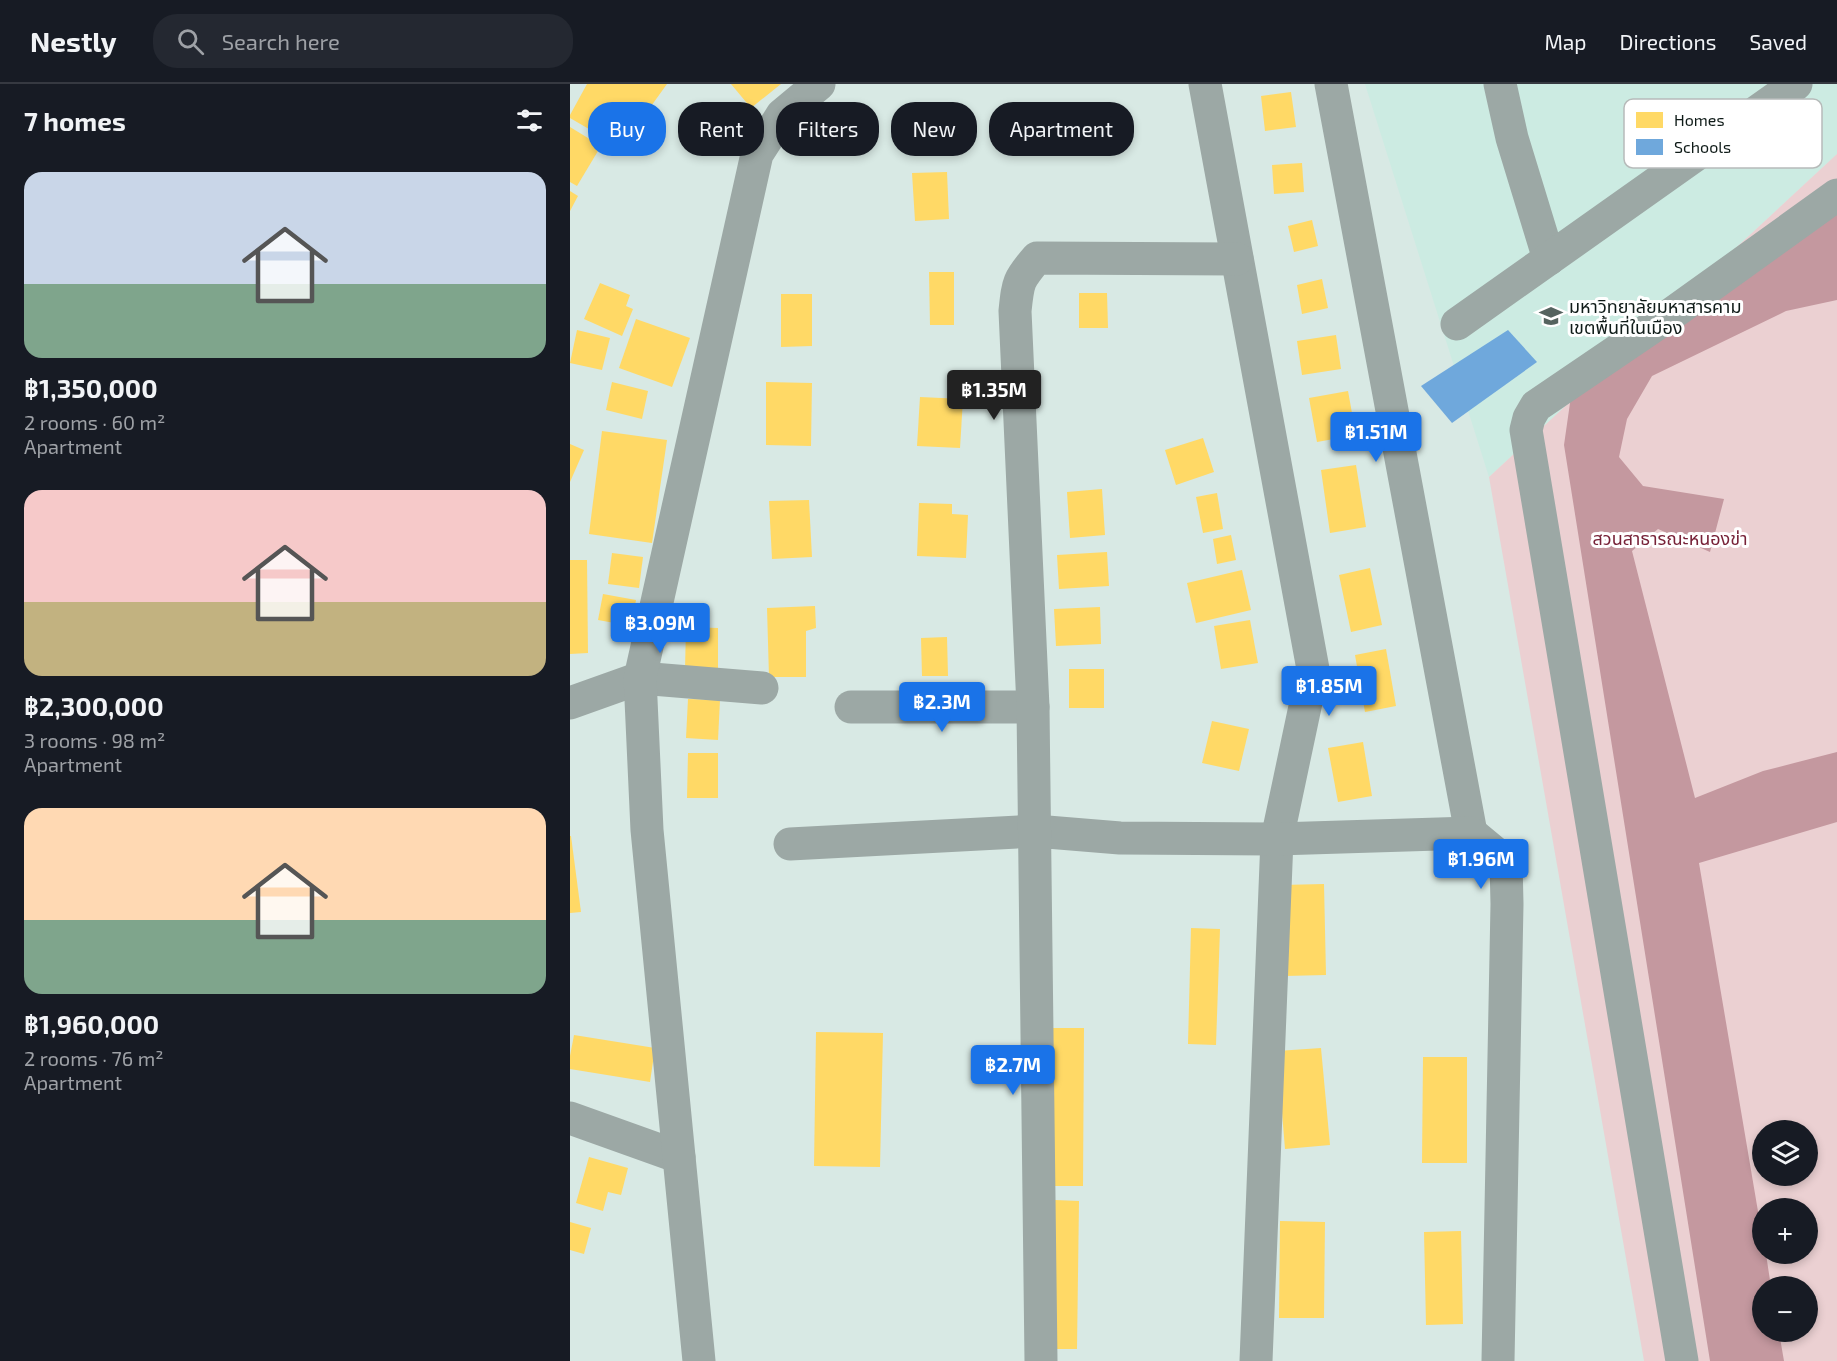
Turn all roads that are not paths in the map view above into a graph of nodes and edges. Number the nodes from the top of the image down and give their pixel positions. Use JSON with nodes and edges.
{"nodes":[{"id":1,"x":819,"y":84,"type":"edge"},
{"id":2,"x":1205,"y":84,"type":"edge"},
{"id":3,"x":1331,"y":84,"type":"edge"},
{"id":4,"x":1500,"y":84,"type":"edge"},
{"id":5,"x":1796,"y":84,"type":"edge"},
{"id":6,"x":1775,"y":99,"type":"edge"},
{"id":7,"x":1677,"y":168,"type":"edge"},
{"id":8,"x":1837,"y":195,"type":"edge"},
{"id":9,"x":1237,"y":259,"type":"junction"},
{"id":10,"x":1549,"y":259,"type":"junction"},
{"id":11,"x":1457,"y":324,"type":"dead end"},
{"id":12,"x":640,"y":678,"type":"junction"},
{"id":13,"x":762,"y":688,"type":"dead end"},
{"id":14,"x":570,"y":703,"type":"edge"},
{"id":15,"x":851,"y":707,"type":"dead end"},
{"id":16,"x":1033,"y":707,"type":"junction"},
{"id":17,"x":1035,"y":831,"type":"junction"},
{"id":18,"x":1471,"y":833,"type":"junction"},
{"id":19,"x":1277,"y":839,"type":"junction"},
{"id":20,"x":790,"y":844,"type":"dead end"},
{"id":21,"x":570,"y":1118,"type":"edge"},
{"id":22,"x":679,"y":1157,"type":"junction"},
{"id":23,"x":699,"y":1361,"type":"edge"},
{"id":24,"x":1041,"y":1361,"type":"edge"},
{"id":25,"x":1256,"y":1361,"type":"edge"},
{"id":26,"x":1498,"y":1361,"type":"edge"},
{"id":27,"x":1682,"y":1361,"type":"edge"}],
"edges":[{"from":1,"to":12,"type":"street"},
{"from":2,"to":9,"type":"street"},
{"from":3,"to":18,"type":"street"},
{"from":4,"to":10,"type":"street"},
{"from":5,"to":6,"type":"street"},
{"from":7,"to":10,"type":"street"},
{"from":8,"to":27,"type":"street"},
{"from":9,"to":16,"type":"street"},
{"from":9,"to":19,"type":"street"},
{"from":10,"to":11,"type":"street"},
{"from":12,"to":13,"type":"street"},
{"from":12,"to":14,"type":"street"},
{"from":12,"to":22,"type":"street"},
{"from":15,"to":16,"type":"street"},
{"from":16,"to":17,"type":"street"},
{"from":17,"to":19,"type":"street"},
{"from":17,"to":20,"type":"street"},
{"from":17,"to":24,"type":"street"},
{"from":18,"to":19,"type":"street"},
{"from":18,"to":26,"type":"street"},
{"from":19,"to":25,"type":"street"},
{"from":21,"to":22,"type":"street"},
{"from":22,"to":23,"type":"street"}]}
